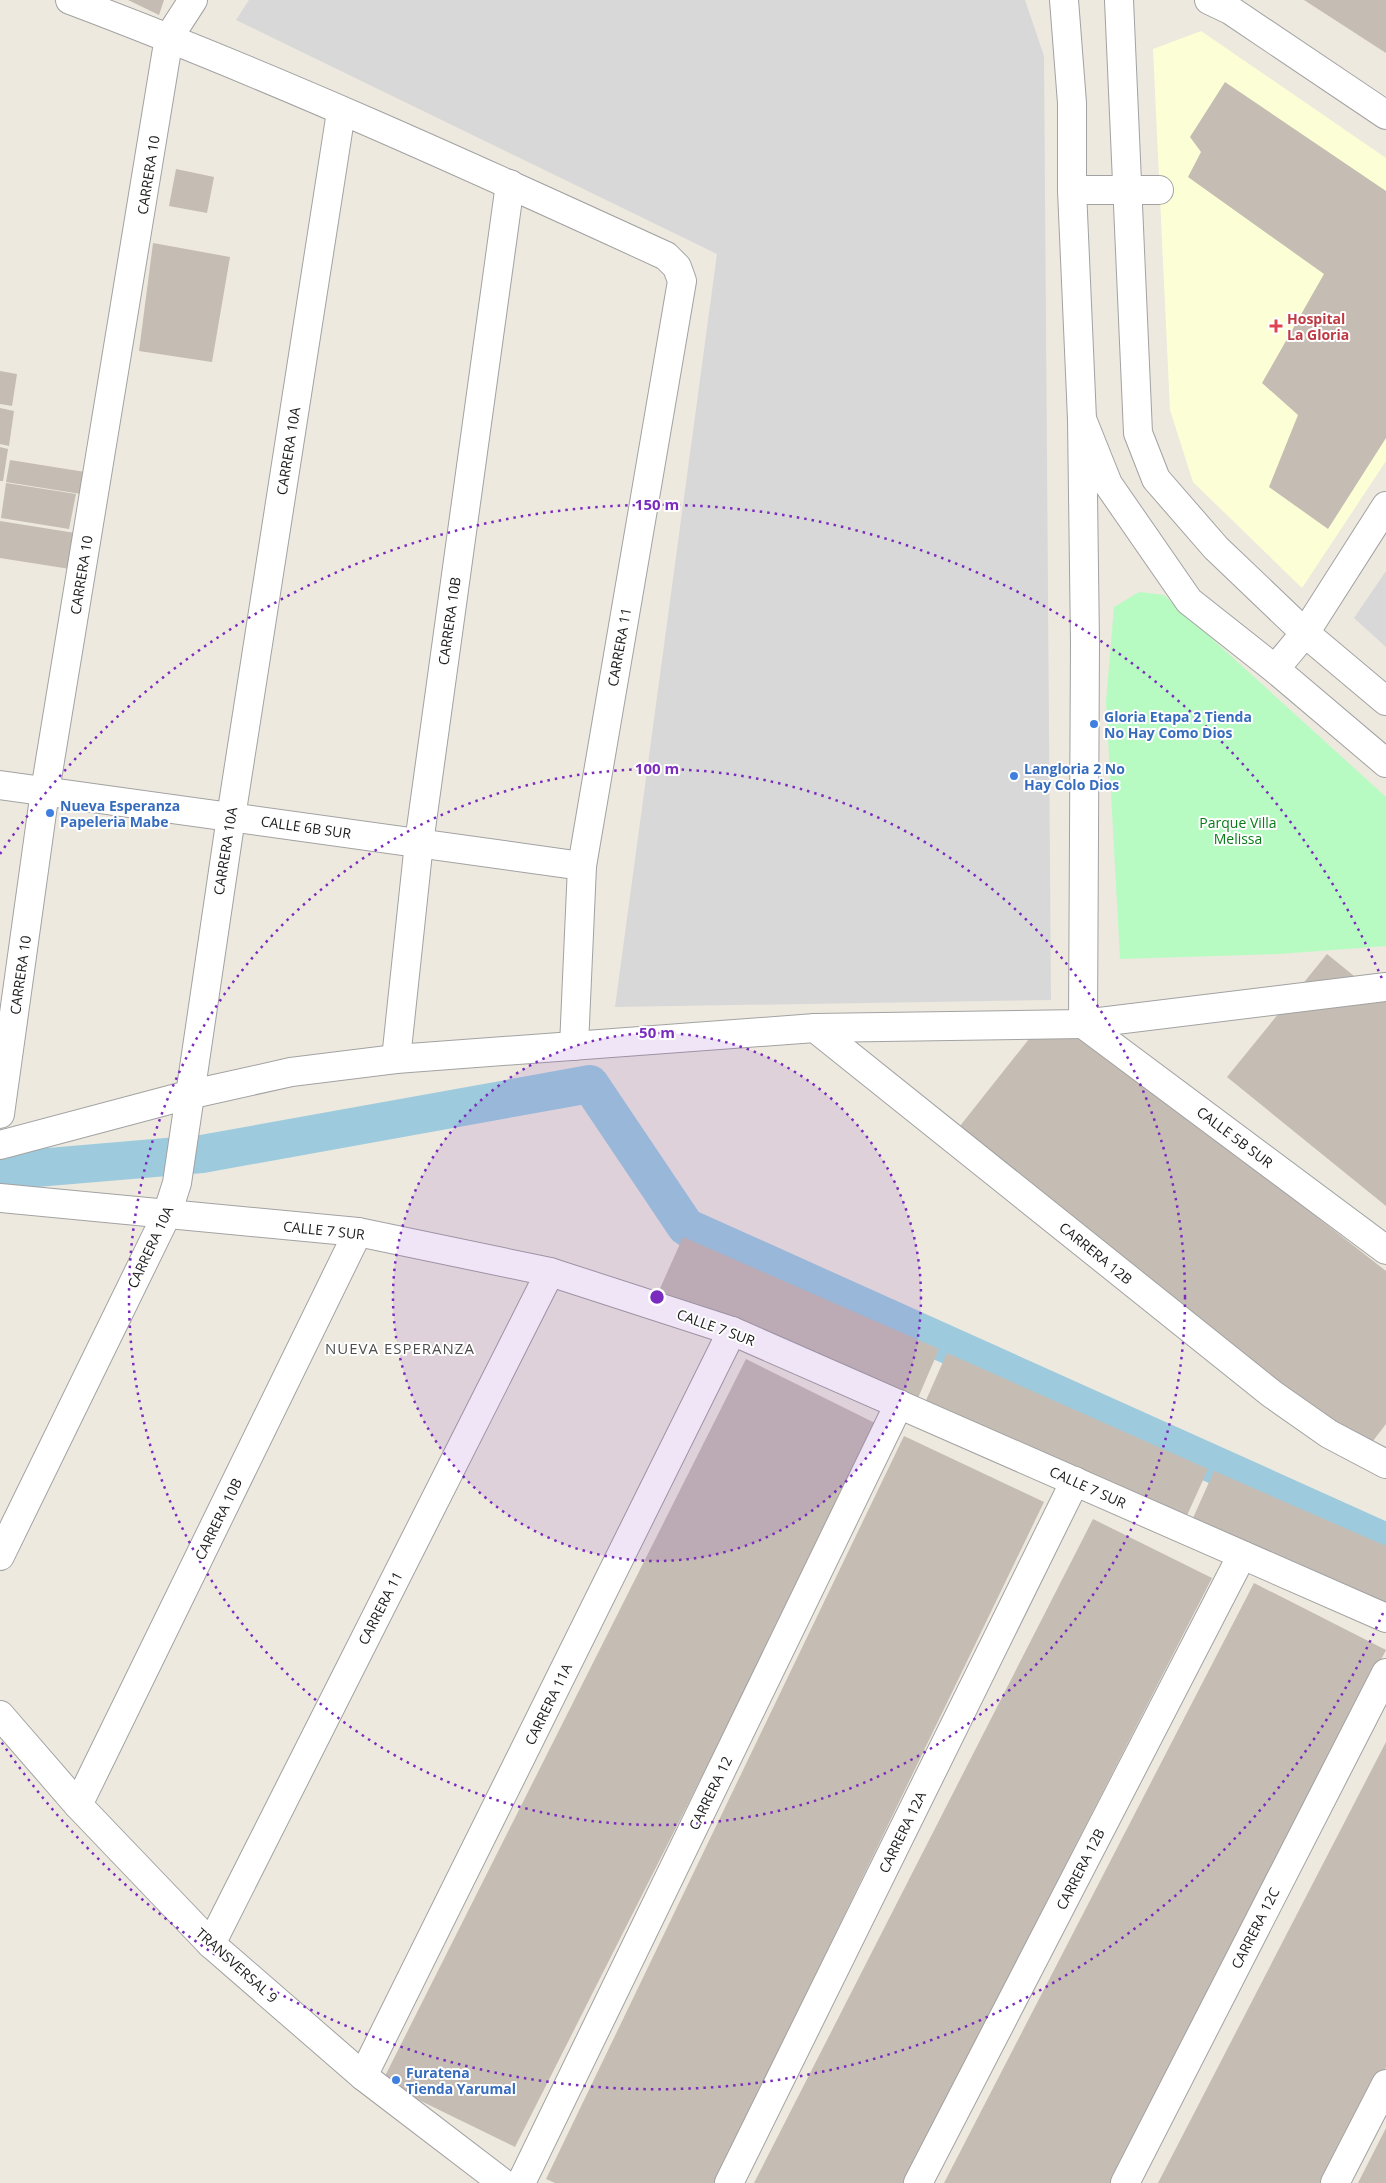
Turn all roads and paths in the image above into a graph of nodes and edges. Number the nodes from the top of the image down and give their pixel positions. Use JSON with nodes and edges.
{"nodes":[{"id":1,"x":70,"y":0,"type":"edge"},
{"id":2,"x":193,"y":0,"type":"edge"},
{"id":3,"x":1064,"y":0,"type":"edge"},
{"id":4,"x":1119,"y":0,"type":"edge"},
{"id":5,"x":1225,"y":3,"type":"edge"},
{"id":6,"x":169,"y":37,"type":"junction"},
{"id":7,"x":342,"y":112,"type":"junction"},
{"id":8,"x":1386,"y":115,"type":"edge"},
{"id":9,"x":510,"y":184,"type":"junction"},
{"id":10,"x":1072,"y":190,"type":"junction"},
{"id":11,"x":1127,"y":190,"type":"junction"},
{"id":12,"x":1159,"y":190,"type":"dead end"},
{"id":13,"x":1082,"y":419,"type":"junction"},
{"id":14,"x":1386,"y":506,"type":"edge"},
{"id":15,"x":1305,"y":633,"type":"junction"},
{"id":16,"x":1275,"y":669,"type":"junction"},
{"id":17,"x":1386,"y":701,"type":"edge"},
{"id":18,"x":1386,"y":763,"type":"edge"},
{"id":19,"x":0,"y":785,"type":"edge"},
{"id":20,"x":46,"y":791,"type":"junction"},
{"id":21,"x":231,"y":817,"type":"junction"},
{"id":22,"x":419,"y":843,"type":"junction"},
{"id":23,"x":582,"y":866,"type":"junction"},
{"id":24,"x":1386,"y":987,"type":"edge"},
{"id":25,"x":1083,"y":1024,"type":"junction"},
{"id":26,"x":815,"y":1028,"type":"junction"},
{"id":27,"x":574,"y":1046,"type":"junction"},
{"id":28,"x":396,"y":1059,"type":"junction"},
{"id":29,"x":188,"y":1095,"type":"junction"},
{"id":30,"x":0,"y":1114,"type":"edge"},
{"id":31,"x":0,"y":1145,"type":"edge"},
{"id":32,"x":0,"y":1198,"type":"edge"},
{"id":33,"x":167,"y":1214,"type":"junction"},
{"id":34,"x":358,"y":1232,"type":"junction"},
{"id":35,"x":1386,"y":1250,"type":"edge"},
{"id":36,"x":550,"y":1272,"type":"junction"},
{"id":37,"x":732,"y":1331,"type":"junction"},
{"id":38,"x":899,"y":1404,"type":"junction"},
{"id":39,"x":1386,"y":1464,"type":"edge"},
{"id":40,"x":1075,"y":1481,"type":"junction"},
{"id":41,"x":1242,"y":1555,"type":"junction"},
{"id":42,"x":0,"y":1556,"type":"edge"},
{"id":43,"x":1386,"y":1618,"type":"edge"},
{"id":44,"x":1386,"y":1673,"type":"edge"},
{"id":45,"x":0,"y":1715,"type":"edge"},
{"id":46,"x":78,"y":1805,"type":"junction"},
{"id":47,"x":211,"y":1944,"type":"junction"},
{"id":48,"x":363,"y":2076,"type":"junction"},
{"id":49,"x":1386,"y":2084,"type":"edge"},
{"id":50,"x":503,"y":2183,"type":"edge"},
{"id":51,"x":521,"y":2183,"type":"edge"},
{"id":52,"x":729,"y":2183,"type":"edge"},
{"id":53,"x":918,"y":2183,"type":"edge"},
{"id":54,"x":1125,"y":2183,"type":"edge"},
{"id":55,"x":1335,"y":2183,"type":"edge"}],
"edges":[{"from":1,"to":6,"type":"street"},
{"from":2,"to":6,"type":"street"},
{"from":3,"to":10,"type":"street"},
{"from":4,"to":11,"type":"street"},
{"from":5,"to":8,"type":"street"},
{"from":6,"to":7,"type":"street"},
{"from":6,"to":20,"type":"street","name":"CARRERA 10"},
{"from":7,"to":9,"type":"street"},
{"from":7,"to":21,"type":"street","name":"CARRERA 10A"},
{"from":9,"to":22,"type":"street","name":"CARRERA 10B"},
{"from":9,"to":23,"type":"street","name":"CARRERA 11"},
{"from":10,"to":11,"type":"street"},
{"from":10,"to":13,"type":"street"},
{"from":11,"to":12,"type":"street"},
{"from":11,"to":15,"type":"street"},
{"from":13,"to":16,"type":"street"},
{"from":13,"to":25,"type":"street"},
{"from":14,"to":15,"type":"street"},
{"from":15,"to":16,"type":"street"},
{"from":15,"to":17,"type":"street"},
{"from":16,"to":18,"type":"street"},
{"from":19,"to":20,"type":"street","name":"CALLE 6B SUR"},
{"from":20,"to":21,"type":"street","name":"CALLE 6B SUR"},
{"from":20,"to":30,"type":"street","name":"CARRERA 10"},
{"from":21,"to":22,"type":"street","name":"CALLE 6B SUR"},
{"from":21,"to":29,"type":"street","name":"CARRERA 10A"},
{"from":22,"to":23,"type":"street","name":"CALLE 6B SUR"},
{"from":22,"to":28,"type":"street","name":"CARRERA 10B"},
{"from":23,"to":27,"type":"street","name":"CARRERA 11"},
{"from":24,"to":25,"type":"street"},
{"from":25,"to":26,"type":"street"},
{"from":25,"to":35,"type":"street","name":"CALLE 5B SUR"},
{"from":26,"to":27,"type":"street"},
{"from":26,"to":39,"type":"street","name":"CARRERA 12B"},
{"from":27,"to":28,"type":"street"},
{"from":28,"to":29,"type":"street"},
{"from":29,"to":31,"type":"street"},
{"from":29,"to":33,"type":"street","name":"CARRERA 10A"},
{"from":32,"to":33,"type":"street","name":"CALLE 7 SUR"},
{"from":33,"to":34,"type":"street","name":"CALLE 7 SUR"},
{"from":33,"to":42,"type":"street","name":"CARRERA 10A"},
{"from":34,"to":36,"type":"street","name":"CALLE 7 SUR"},
{"from":34,"to":46,"type":"street","name":"CARRERA 10B"},
{"from":36,"to":37,"type":"street","name":"CALLE 7 SUR"},
{"from":36,"to":47,"type":"street","name":"CARRERA 11"},
{"from":37,"to":38,"type":"street","name":"CALLE 7 SUR"},
{"from":37,"to":48,"type":"street","name":"CARRERA 11A"},
{"from":38,"to":40,"type":"street","name":"CALLE 7 SUR"},
{"from":38,"to":51,"type":"street","name":"CARRERA 12"},
{"from":40,"to":41,"type":"street","name":"CALLE 7 SUR"},
{"from":40,"to":52,"type":"street","name":"CARRERA 12A"},
{"from":41,"to":43,"type":"street","name":"CALLE 7 SUR"},
{"from":41,"to":53,"type":"street","name":"CARRERA 12B"},
{"from":44,"to":54,"type":"street","name":"CARRERA 12C"},
{"from":45,"to":46,"type":"street","name":"TRANSVERSAL 9"},
{"from":46,"to":47,"type":"street","name":"TRANSVERSAL 9"},
{"from":47,"to":48,"type":"street","name":"TRANSVERSAL 9"},
{"from":48,"to":50,"type":"street","name":"TRANSVERSAL 9"},
{"from":49,"to":55,"type":"street"}]}
